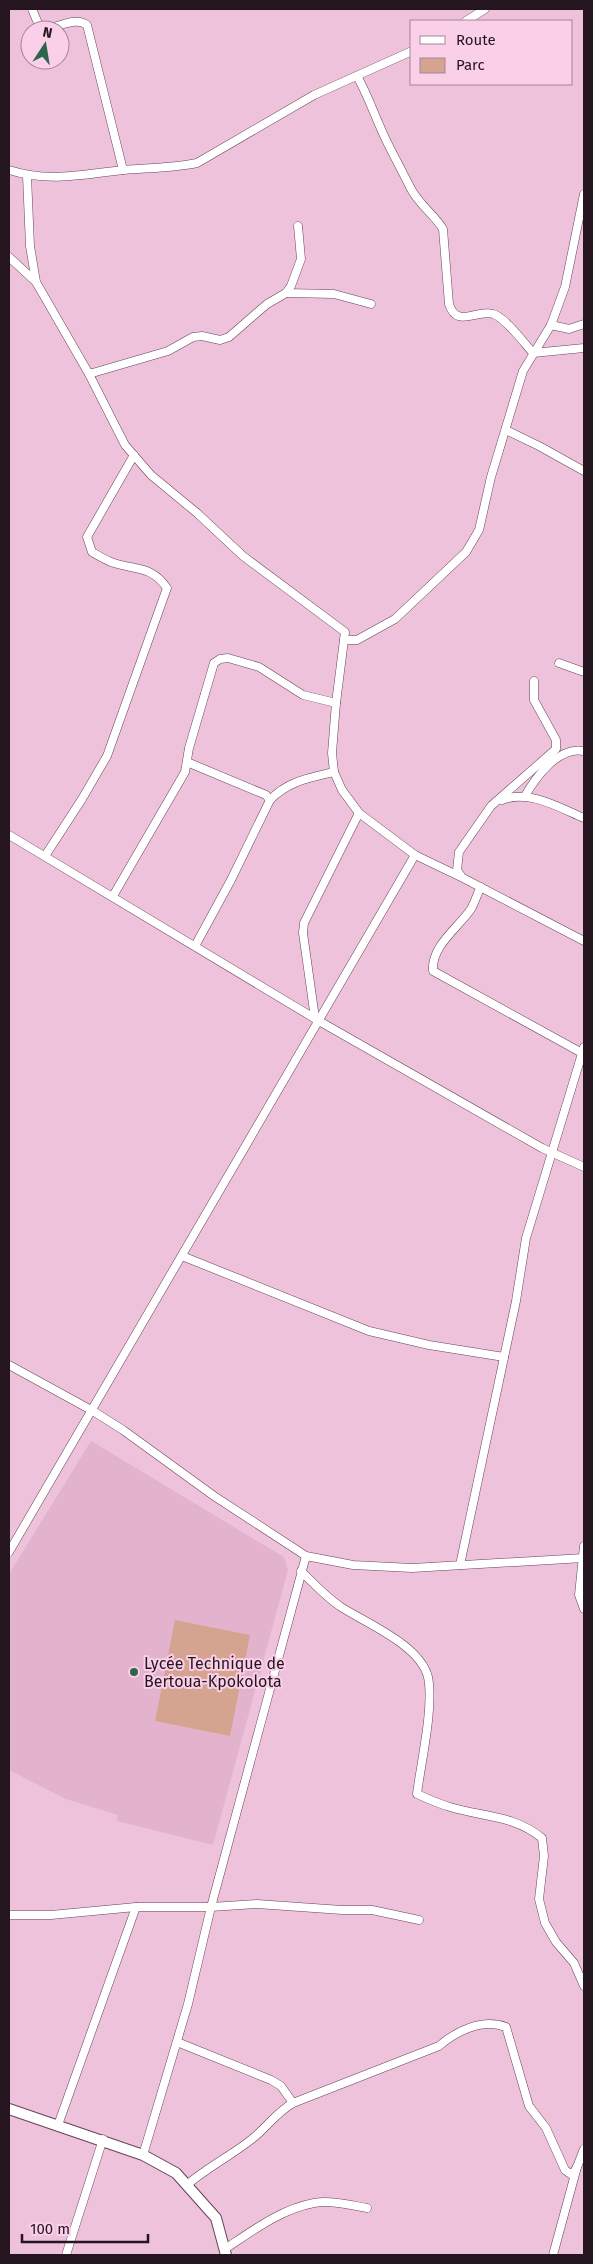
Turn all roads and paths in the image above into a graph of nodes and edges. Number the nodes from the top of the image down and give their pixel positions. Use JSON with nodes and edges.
{"nodes":[{"id":1,"x":32,"y":9,"type":"edge"},
{"id":2,"x":485,"y":9,"type":"edge"},
{"id":3,"x":468,"y":20,"type":"edge"},
{"id":4,"x":410,"y":52,"type":"edge"},
{"id":5,"x":357,"y":76,"type":"junction"},
{"id":6,"x":9,"y":170,"type":"edge"},
{"id":7,"x":123,"y":170,"type":"junction"},
{"id":8,"x":27,"y":176,"type":"junction"},
{"id":9,"x":584,"y":194,"type":"edge"},
{"id":10,"x":298,"y":226,"type":"dead end"},
{"id":11,"x":9,"y":256,"type":"edge"},
{"id":12,"x":36,"y":282,"type":"junction"},
{"id":13,"x":286,"y":293,"type":"junction"},
{"id":14,"x":371,"y":304,"type":"dead end"},
{"id":15,"x":584,"y":324,"type":"edge"},
{"id":16,"x":551,"y":325,"type":"junction"},
{"id":17,"x":584,"y":348,"type":"edge"},
{"id":18,"x":533,"y":353,"type":"junction"},
{"id":19,"x":89,"y":374,"type":"junction"},
{"id":20,"x":506,"y":430,"type":"junction"},
{"id":21,"x":134,"y":455,"type":"junction"},
{"id":22,"x":584,"y":471,"type":"edge"},
{"id":23,"x":344,"y":640,"type":"junction"},
{"id":24,"x":559,"y":663,"type":"dead end"},
{"id":25,"x":584,"y":672,"type":"edge"},
{"id":26,"x":534,"y":681,"type":"dead end"},
{"id":27,"x":336,"y":703,"type":"junction"},
{"id":28,"x":584,"y":751,"type":"edge"},
{"id":29,"x":187,"y":762,"type":"junction"},
{"id":30,"x":334,"y":772,"type":"junction"},
{"id":31,"x":525,"y":796,"type":"junction"},
{"id":32,"x":270,"y":800,"type":"junction"},
{"id":33,"x":496,"y":802,"type":"junction"},
{"id":34,"x":359,"y":813,"type":"junction"},
{"id":35,"x":584,"y":818,"type":"edge"},
{"id":36,"x":9,"y":835,"type":"edge"},
{"id":37,"x":415,"y":855,"type":"junction"},
{"id":38,"x":45,"y":856,"type":"junction"},
{"id":39,"x":463,"y":878,"type":"junction"},
{"id":40,"x":481,"y":887,"type":"junction"},
{"id":41,"x":113,"y":896,"type":"junction"},
{"id":42,"x":584,"y":941,"type":"edge"},
{"id":43,"x":195,"y":946,"type":"junction"},
{"id":44,"x":317,"y":1020,"type":"junction"},
{"id":45,"x":583,"y":1050,"type":"edge"},
{"id":46,"x":551,"y":1152,"type":"junction"},
{"id":47,"x":584,"y":1167,"type":"edge"},
{"id":48,"x":182,"y":1256,"type":"junction"},
{"id":49,"x":504,"y":1357,"type":"junction"},
{"id":50,"x":9,"y":1365,"type":"edge"},
{"id":51,"x":93,"y":1411,"type":"junction"},
{"id":52,"x":584,"y":1546,"type":"edge"},
{"id":53,"x":9,"y":1552,"type":"edge"},
{"id":54,"x":306,"y":1556,"type":"junction"},
{"id":55,"x":583,"y":1558,"type":"edge"},
{"id":56,"x":460,"y":1565,"type":"junction"},
{"id":57,"x":300,"y":1571,"type":"junction"},
{"id":58,"x":584,"y":1609,"type":"edge"},
{"id":59,"x":136,"y":1907,"type":"junction"},
{"id":60,"x":211,"y":1907,"type":"junction"},
{"id":61,"x":9,"y":1915,"type":"edge"},
{"id":62,"x":419,"y":1920,"type":"dead end"},
{"id":63,"x":584,"y":1986,"type":"edge"},
{"id":64,"x":177,"y":2042,"type":"junction"},
{"id":65,"x":288,"y":2097,"type":"junction"},
{"id":66,"x":294,"y":2103,"type":"junction"},
{"id":67,"x":9,"y":2109,"type":"edge"},
{"id":68,"x":280,"y":2110,"type":"junction"},
{"id":69,"x":58,"y":2125,"type":"junction"},
{"id":70,"x":103,"y":2139,"type":"junction"},
{"id":71,"x":584,"y":2149,"type":"edge"},
{"id":72,"x":143,"y":2155,"type":"junction"},
{"id":73,"x":577,"y":2167,"type":"junction"},
{"id":74,"x":188,"y":2184,"type":"junction"},
{"id":75,"x":367,"y":2208,"type":"dead end"},
{"id":76,"x":226,"y":2252,"type":"edge"},
{"id":77,"x":554,"y":2254,"type":"edge"},
{"id":78,"x":66,"y":2255,"type":"edge"}],
"edges":[{"from":1,"to":7,"type":"street"},
{"from":2,"to":3,"type":"street"},
{"from":4,"to":5,"type":"street"},
{"from":5,"to":7,"type":"street"},
{"from":5,"to":18,"type":"street"},
{"from":6,"to":8,"type":"street"},
{"from":7,"to":8,"type":"street"},
{"from":8,"to":12,"type":"street"},
{"from":9,"to":16,"type":"street"},
{"from":10,"to":13,"type":"street"},
{"from":11,"to":12,"type":"street"},
{"from":12,"to":19,"type":"street"},
{"from":13,"to":14,"type":"street"},
{"from":13,"to":19,"type":"street"},
{"from":15,"to":16,"type":"street"},
{"from":16,"to":18,"type":"street"},
{"from":17,"to":18,"type":"street"},
{"from":18,"to":20,"type":"street"},
{"from":19,"to":21,"type":"street"},
{"from":20,"to":22,"type":"street"},
{"from":20,"to":23,"type":"street"},
{"from":21,"to":23,"type":"street"},
{"from":21,"to":38,"type":"street"},
{"from":23,"to":27,"type":"street"},
{"from":24,"to":25,"type":"street"},
{"from":26,"to":33,"type":"street"},
{"from":27,"to":29,"type":"street"},
{"from":27,"to":30,"type":"street"},
{"from":28,"to":31,"type":"street"},
{"from":29,"to":32,"type":"street"},
{"from":29,"to":41,"type":"street"},
{"from":30,"to":32,"type":"street"},
{"from":30,"to":34,"type":"street"},
{"from":31,"to":33,"type":"street"},
{"from":31,"to":35,"type":"street"},
{"from":32,"to":43,"type":"street"},
{"from":33,"to":39,"type":"street"},
{"from":34,"to":37,"type":"street"},
{"from":34,"to":44,"type":"street"},
{"from":36,"to":38,"type":"street"},
{"from":37,"to":39,"type":"street"},
{"from":37,"to":44,"type":"street"},
{"from":38,"to":41,"type":"street"},
{"from":39,"to":40,"type":"street"},
{"from":40,"to":42,"type":"street"},
{"from":40,"to":45,"type":"street"},
{"from":41,"to":43,"type":"street"},
{"from":43,"to":44,"type":"street"},
{"from":44,"to":46,"type":"street"},
{"from":44,"to":48,"type":"street"},
{"from":45,"to":46,"type":"street"},
{"from":46,"to":47,"type":"street"},
{"from":46,"to":49,"type":"street"},
{"from":48,"to":49,"type":"street"},
{"from":48,"to":51,"type":"street"},
{"from":49,"to":56,"type":"street"},
{"from":50,"to":51,"type":"street"},
{"from":51,"to":53,"type":"street"},
{"from":51,"to":54,"type":"street"},
{"from":52,"to":55,"type":"street"},
{"from":54,"to":56,"type":"street"},
{"from":54,"to":57,"type":"street"},
{"from":55,"to":56,"type":"street"},
{"from":55,"to":58,"type":"street"},
{"from":57,"to":60,"type":"street"},
{"from":57,"to":63,"type":"street"},
{"from":59,"to":60,"type":"street"},
{"from":59,"to":61,"type":"street"},
{"from":59,"to":69,"type":"street"},
{"from":60,"to":62,"type":"street"},
{"from":60,"to":64,"type":"street"},
{"from":64,"to":65,"type":"street"},
{"from":64,"to":72,"type":"street"},
{"from":65,"to":66,"type":"street"},
{"from":65,"to":68,"type":"street"},
{"from":66,"to":68,"type":"street"},
{"from":66,"to":73,"type":"street"},
{"from":67,"to":69,"type":"street"},
{"from":68,"to":74,"type":"street"},
{"from":69,"to":70,"type":"street"},
{"from":70,"to":72,"type":"street"},
{"from":70,"to":78,"type":"street"},
{"from":71,"to":73,"type":"street"},
{"from":72,"to":74,"type":"street"},
{"from":73,"to":77,"type":"street"},
{"from":74,"to":76,"type":"street"},
{"from":75,"to":76,"type":"street"}]}
